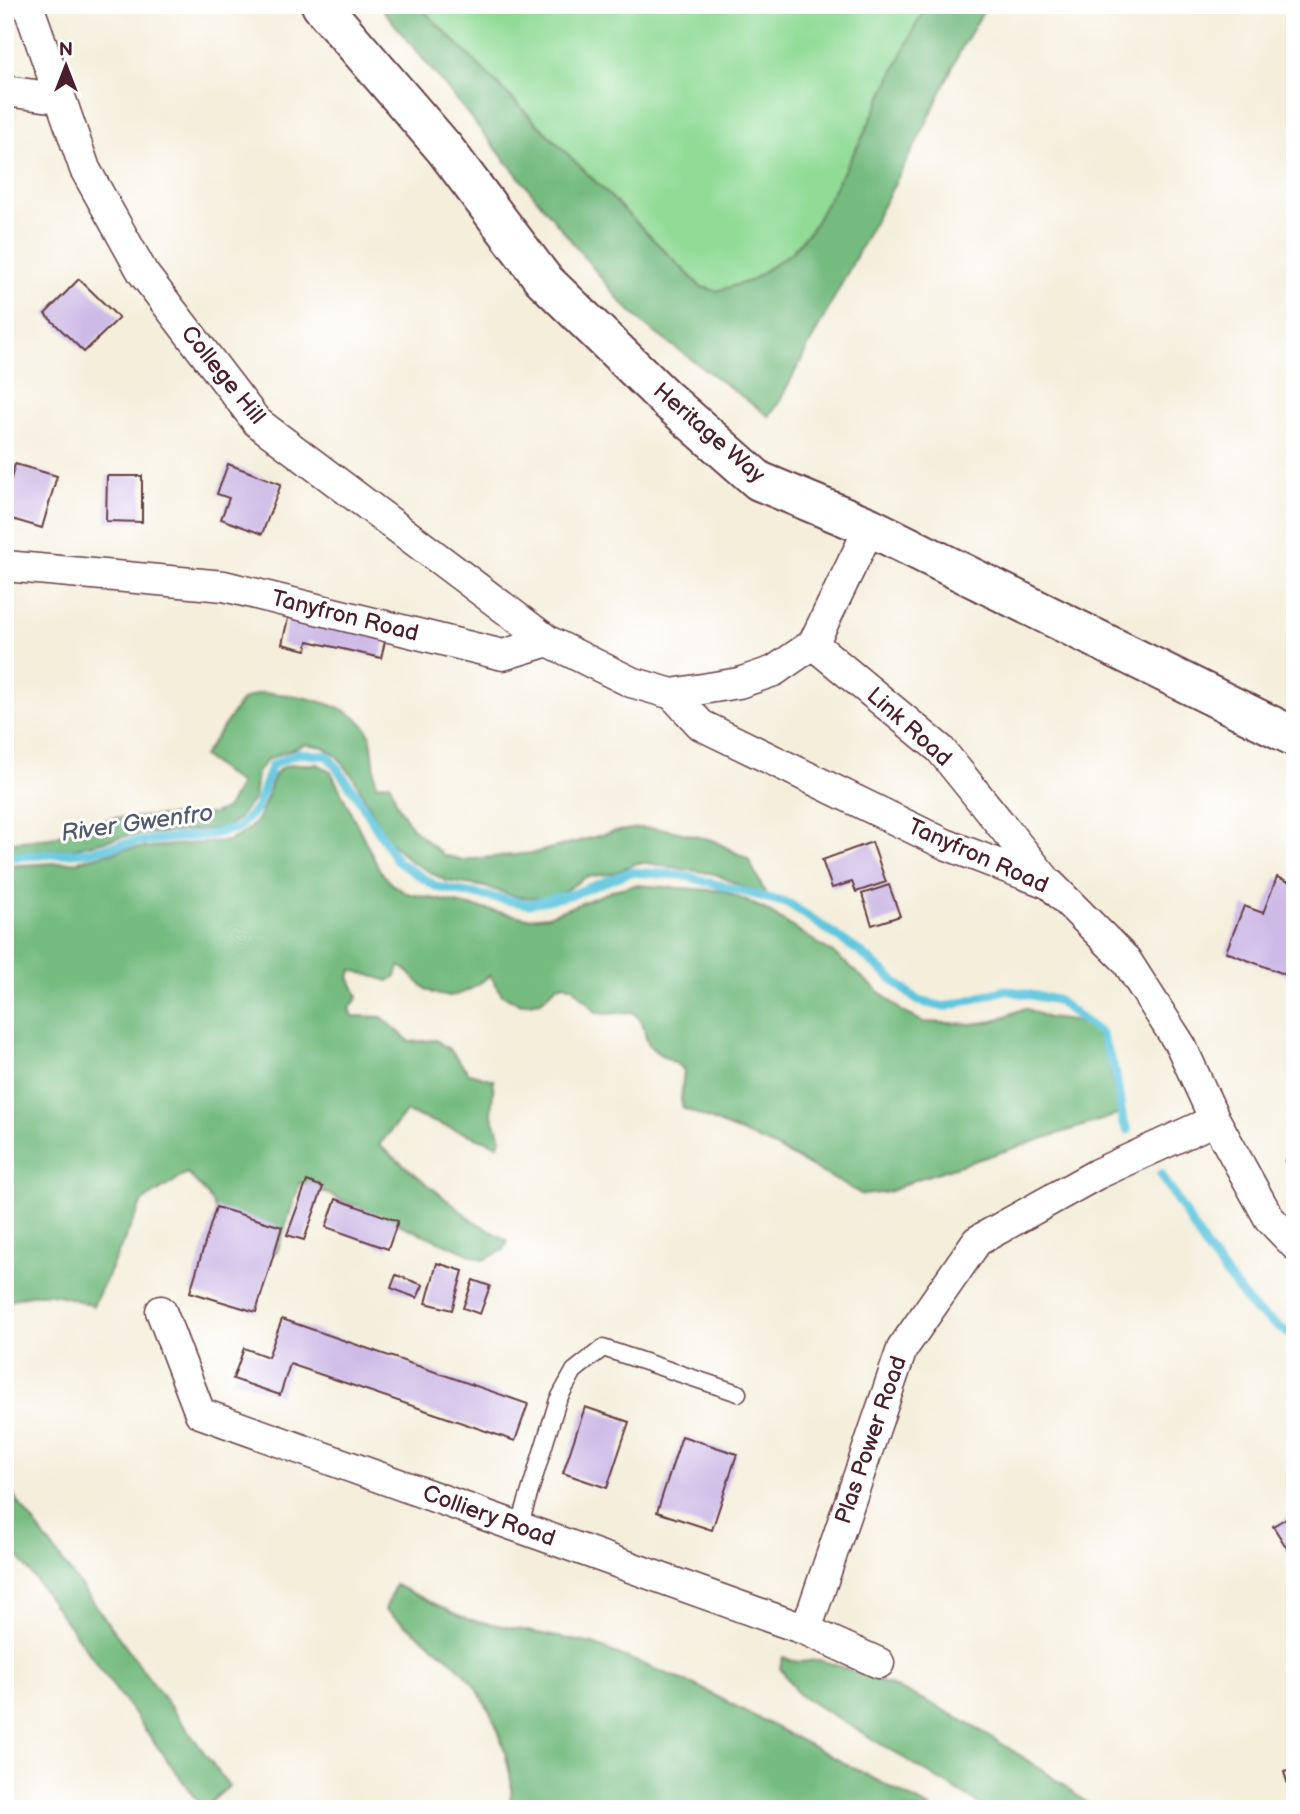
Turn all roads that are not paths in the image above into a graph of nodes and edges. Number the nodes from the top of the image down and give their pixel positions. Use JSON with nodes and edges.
{"nodes":[{"id":1,"x":27,"y":5,"type":"edge"},
{"id":2,"x":321,"y":5,"type":"edge"},
{"id":3,"x":5,"y":91,"type":"edge"},
{"id":4,"x":58,"y":98,"type":"junction"},
{"id":5,"x":870,"y":527,"type":"junction"},
{"id":6,"x":5,"y":566,"type":"edge"},
{"id":7,"x":548,"y":641,"type":"junction"},
{"id":8,"x":813,"y":644,"type":"junction"},
{"id":9,"x":672,"y":694,"type":"junction"},
{"id":10,"x":1295,"y":737,"type":"edge"},
{"id":11,"x":1049,"y":884,"type":"junction"},
{"id":12,"x":1215,"y":1120,"type":"junction"},
{"id":13,"x":1295,"y":1245,"type":"edge"},
{"id":14,"x":161,"y":1311,"type":"dead end"},
{"id":15,"x":738,"y":1393,"type":"dead end"},
{"id":16,"x":519,"y":1527,"type":"junction"},
{"id":17,"x":806,"y":1630,"type":"junction"},
{"id":18,"x":879,"y":1663,"type":"dead end"}],
"edges":[{"from":1,"to":4,"type":"street","name":"College Hill"},
{"from":2,"to":5,"type":"street","name":"Heritage Way"},
{"from":3,"to":4,"type":"street"},
{"from":4,"to":7,"type":"street","name":"College Hill"},
{"from":5,"to":8,"type":"street"},
{"from":5,"to":10,"type":"street","name":"Heritage Way"},
{"from":6,"to":7,"type":"street","name":"Tanyfron Road"},
{"from":7,"to":9,"type":"street"},
{"from":8,"to":9,"type":"street"},
{"from":8,"to":11,"type":"street","name":"Link Road"},
{"from":9,"to":11,"type":"street","name":"Tanyfron Road"},
{"from":11,"to":12,"type":"street","name":"Tanyfron Road"},
{"from":12,"to":13,"type":"street","name":"Tanyfron Road"},
{"from":12,"to":17,"type":"street","name":"Plas Power Road"},
{"from":14,"to":16,"type":"street","name":"Colliery Road"},
{"from":15,"to":16,"type":"lane"},
{"from":16,"to":17,"type":"street","name":"Colliery Road"},
{"from":17,"to":18,"type":"street","name":"Colliery Road"}]}
